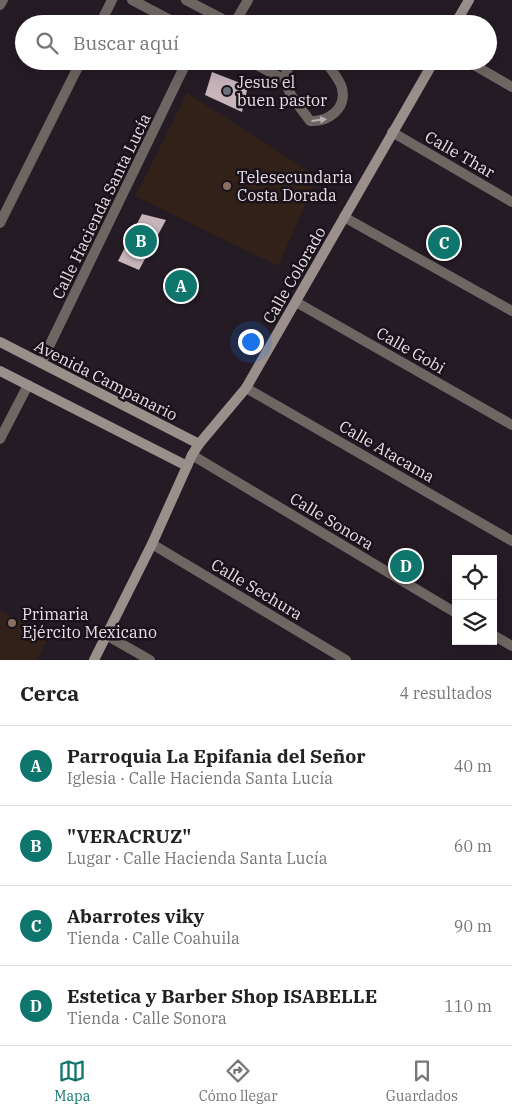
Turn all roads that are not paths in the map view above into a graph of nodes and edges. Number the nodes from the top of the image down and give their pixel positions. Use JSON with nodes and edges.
{"nodes":[{"id":1,"x":3,"y":0,"type":"edge"},
{"id":2,"x":112,"y":0,"type":"edge"},
{"id":3,"x":132,"y":0,"type":"edge"},
{"id":4,"x":186,"y":0,"type":"edge"},
{"id":5,"x":248,"y":0,"type":"edge"},
{"id":6,"x":469,"y":0,"type":"edge"},
{"id":7,"x":0,"y":5,"type":"edge"},
{"id":8,"x":104,"y":15,"type":"edge"},
{"id":9,"x":161,"y":15,"type":"edge"},
{"id":10,"x":215,"y":15,"type":"edge"},
{"id":11,"x":239,"y":15,"type":"edge"},
{"id":12,"x":460,"y":15,"type":"edge"},
{"id":13,"x":77,"y":70,"type":"edge"},
{"id":14,"x":183,"y":70,"type":"edge"},
{"id":15,"x":266,"y":70,"type":"edge"},
{"id":16,"x":287,"y":70,"type":"edge"},
{"id":17,"x":332,"y":70,"type":"edge"},
{"id":18,"x":429,"y":70,"type":"edge"},
{"id":19,"x":483,"y":70,"type":"edge"},
{"id":20,"x":285,"y":80,"type":"junction"},
{"id":21,"x":512,"y":87,"type":"edge"},
{"id":22,"x":392,"y":132,"type":"junction"},
{"id":23,"x":512,"y":202,"type":"edge"},
{"id":24,"x":344,"y":217,"type":"junction"},
{"id":25,"x":0,"y":224,"type":"edge"},
{"id":26,"x":296,"y":302,"type":"junction"},
{"id":27,"x":512,"y":311,"type":"edge"},
{"id":28,"x":0,"y":342,"type":"edge"},
{"id":29,"x":41,"y":363,"type":"junction"},
{"id":30,"x":0,"y":371,"type":"edge"},
{"id":31,"x":28,"y":385,"type":"junction"},
{"id":32,"x":246,"y":388,"type":"junction"},
{"id":33,"x":512,"y":425,"type":"edge"},
{"id":34,"x":0,"y":439,"type":"edge"},
{"id":35,"x":199,"y":444,"type":"junction"},
{"id":36,"x":192,"y":455,"type":"junction"},
{"id":37,"x":187,"y":466,"type":"junction"},
{"id":38,"x":512,"y":541,"type":"edge"},
{"id":39,"x":152,"y":544,"type":"junction"},
{"id":40,"x":452,"y":610,"type":"edge"},
{"id":41,"x":106,"y":635,"type":"junction"},
{"id":42,"x":497,"y":637,"type":"edge"},
{"id":43,"x":512,"y":646,"type":"edge"},
{"id":44,"x":94,"y":660,"type":"edge"},
{"id":45,"x":150,"y":660,"type":"edge"},
{"id":46,"x":346,"y":660,"type":"edge"}],
"edges":[{"from":1,"to":7,"type":"street"},
{"from":2,"to":8,"type":"street"},
{"from":3,"to":9,"type":"street"},
{"from":4,"to":10,"type":"street"},
{"from":5,"to":11,"type":"street"},
{"from":6,"to":12,"type":"street"},
{"from":13,"to":25,"type":"street"},
{"from":14,"to":29,"type":"street","name":"Calle Hacienda Santa Lucía"},
{"from":15,"to":20,"type":"street"},
{"from":16,"to":20,"type":"street"},
{"from":20,"to":17,"type":"street","one_way":true},
{"from":18,"to":22,"type":"street","name":"Calle Colorado"},
{"from":19,"to":21,"type":"street"},
{"from":22,"to":23,"type":"street","name":"Calle Thar"},
{"from":22,"to":24,"type":"street","name":"Calle Colorado"},
{"from":24,"to":26,"type":"street","name":"Calle Colorado"},
{"from":24,"to":27,"type":"street"},
{"from":26,"to":32,"type":"street","name":"Calle Colorado"},
{"from":26,"to":33,"type":"street","name":"Calle Gobi"},
{"from":28,"to":29,"type":"street","name":"Avenida Campanario"},
{"from":29,"to":35,"type":"street","name":"Avenida Campanario"},
{"from":30,"to":31,"type":"street"},
{"from":31,"to":34,"type":"street"},
{"from":31,"to":37,"type":"street"},
{"from":32,"to":35,"type":"street","name":"Calle Colorado"},
{"from":32,"to":38,"type":"street","name":"Calle Atacama"},
{"from":35,"to":36,"type":"street","name":"Calle Colorado"},
{"from":36,"to":37,"type":"street","name":"Calle Colorado"},
{"from":36,"to":40,"type":"street","name":"Calle Sonora"},
{"from":37,"to":39,"type":"street","name":"Calle Colorado"},
{"from":39,"to":41,"type":"street","name":"Calle Colorado"},
{"from":39,"to":46,"type":"street","name":"Calle Sechura"},
{"from":41,"to":44,"type":"street","name":"Calle Colorado"},
{"from":41,"to":45,"type":"street"},
{"from":42,"to":43,"type":"street"}]}
